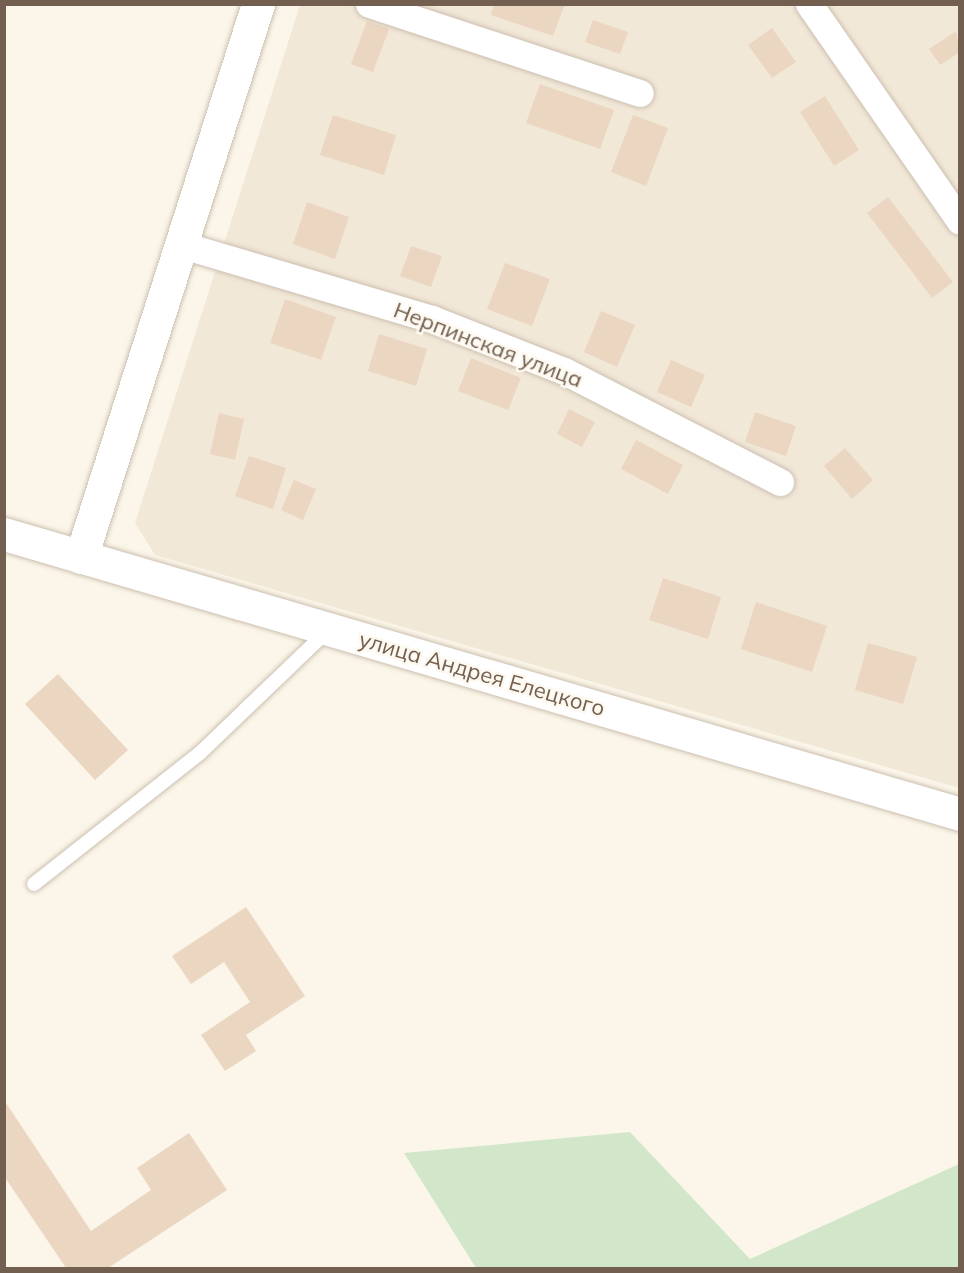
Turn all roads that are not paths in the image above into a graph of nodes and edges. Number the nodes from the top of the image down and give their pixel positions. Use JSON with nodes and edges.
{"nodes":[{"id":1,"x":258,"y":4,"type":"edge"},
{"id":2,"x":369,"y":4,"type":"edge"},
{"id":3,"x":809,"y":4,"type":"edge"},
{"id":4,"x":640,"y":93,"type":"dead end"},
{"id":5,"x":960,"y":221,"type":"edge"},
{"id":6,"x":182,"y":244,"type":"junction"},
{"id":7,"x":780,"y":483,"type":"dead end"},
{"id":8,"x":4,"y":534,"type":"edge"},
{"id":9,"x":81,"y":556,"type":"junction"},
{"id":10,"x":328,"y":629,"type":"junction"},
{"id":11,"x":960,"y":814,"type":"edge"},
{"id":12,"x":34,"y":884,"type":"dead end"}],
"edges":[{"from":1,"to":6,"type":"main road"},
{"from":2,"to":4,"type":"street"},
{"from":3,"to":5,"type":"street"},
{"from":6,"to":7,"type":"street","name":"Нерпинская улица"},
{"from":6,"to":9,"type":"main road"},
{"from":8,"to":9,"type":"main road","name":"улица Андрея Елецкого"},
{"from":9,"to":10,"type":"main road","name":"улица Андрея Елецкого"},
{"from":10,"to":11,"type":"main road","name":"улица Андрея Елецкого"},
{"from":10,"to":12,"type":"lane"}]}
